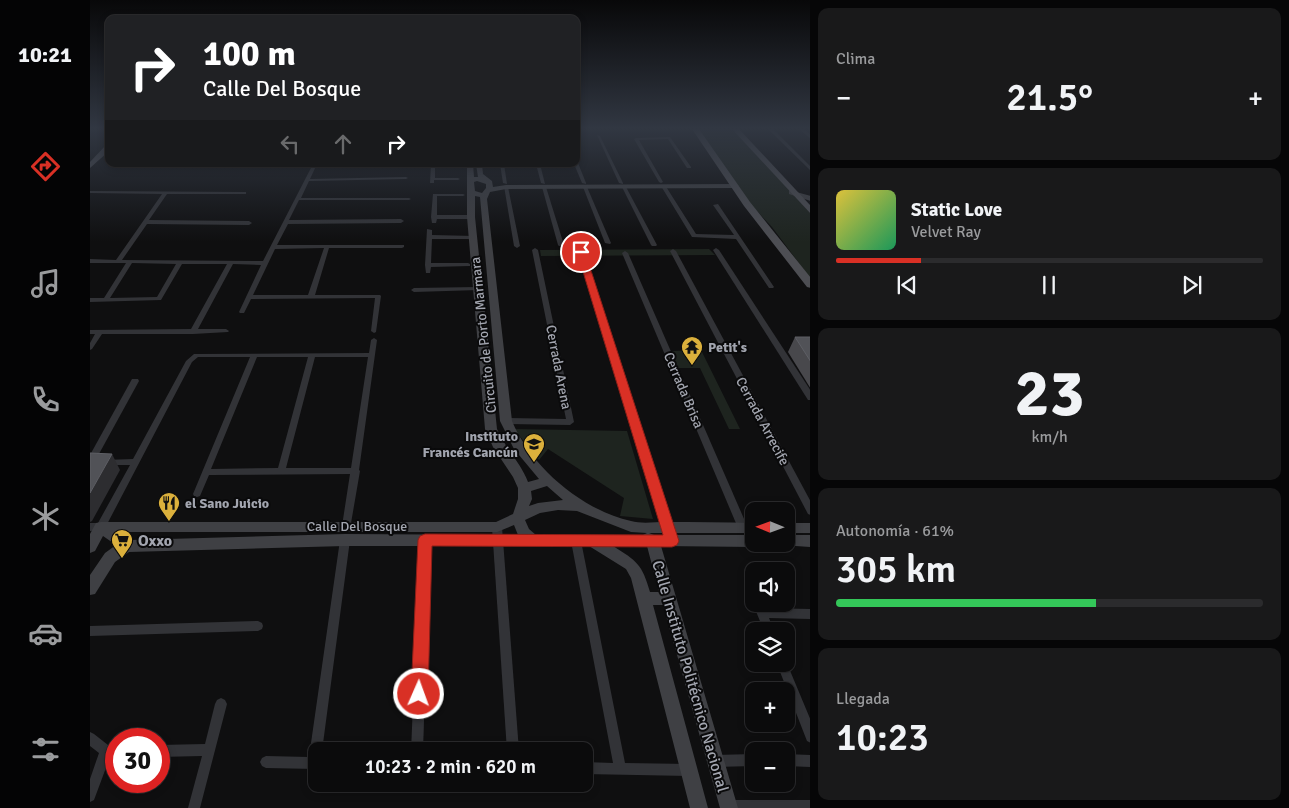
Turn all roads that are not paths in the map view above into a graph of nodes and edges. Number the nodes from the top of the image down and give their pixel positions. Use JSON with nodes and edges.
{"nodes":[{"id":1,"x":313,"y":167,"type":"edge"},
{"id":2,"x":433,"y":167,"type":"edge"},
{"id":3,"x":470,"y":167,"type":"edge"},
{"id":4,"x":479,"y":167,"type":"edge"},
{"id":5,"x":503,"y":167,"type":"edge"},
{"id":6,"x":539,"y":167,"type":"edge"},
{"id":7,"x":577,"y":167,"type":"edge"},
{"id":8,"x":613,"y":167,"type":"edge"},
{"id":9,"x":652,"y":167,"type":"edge"},
{"id":10,"x":721,"y":167,"type":"edge"},
{"id":11,"x":769,"y":167,"type":"edge"},
{"id":12,"x":406,"y":178,"type":"dead end"},
{"id":13,"x":458,"y":179,"type":"dead end"},
{"id":14,"x":306,"y":180,"type":"junction"},
{"id":15,"x":662,"y":184,"type":"junction"},
{"id":16,"x":733,"y":184,"type":"junction"},
{"id":17,"x":543,"y":185,"type":"junction"},
{"id":18,"x":584,"y":185,"type":"junction"},
{"id":19,"x":622,"y":185,"type":"junction"},
{"id":20,"x":487,"y":186,"type":"junction"},
{"id":21,"x":506,"y":186,"type":"junction"},
{"id":22,"x":468,"y":189,"type":"junction"},
{"id":23,"x":90,"y":192,"type":"edge"},
{"id":24,"x":166,"y":192,"type":"junction"},
{"id":25,"x":792,"y":192,"type":"junction"},
{"id":26,"x":244,"y":193,"type":"dead end"},
{"id":27,"x":297,"y":199,"type":"junction"},
{"id":28,"x":408,"y":199,"type":"dead end"},
{"id":29,"x":810,"y":199,"type":"edge"},
{"id":30,"x":716,"y":206,"type":"dead end"},
{"id":31,"x":810,"y":212,"type":"edge"},
{"id":32,"x":471,"y":217,"type":"junction"},
{"id":33,"x":401,"y":221,"type":"dead end"},
{"id":34,"x":145,"y":222,"type":"junction"},
{"id":35,"x":285,"y":222,"type":"junction"},
{"id":36,"x":249,"y":223,"type":"dead end"},
{"id":37,"x":429,"y":230,"type":"dead end"},
{"id":38,"x":429,"y":237,"type":"junction"},
{"id":39,"x":472,"y":237,"type":"junction"},
{"id":40,"x":738,"y":237,"type":"junction"},
{"id":41,"x":608,"y":244,"type":"dead end"},
{"id":42,"x":561,"y":245,"type":"dead end"},
{"id":43,"x":654,"y":245,"type":"dead end"},
{"id":44,"x":328,"y":246,"type":"junction"},
{"id":45,"x":402,"y":246,"type":"dead end"},
{"id":46,"x":517,"y":246,"type":"dead end"},
{"id":47,"x":273,"y":247,"type":"junction"},
{"id":48,"x":535,"y":250,"type":"dead end"},
{"id":49,"x":716,"y":250,"type":"dead end"},
{"id":50,"x":673,"y":251,"type":"dead end"},
{"id":51,"x":581,"y":252,"type":"dead end"},
{"id":52,"x":625,"y":253,"type":"dead end"},
{"id":53,"x":90,"y":261,"type":"edge"},
{"id":54,"x":118,"y":262,"type":"junction"},
{"id":55,"x":130,"y":262,"type":"junction"},
{"id":56,"x":180,"y":262,"type":"junction"},
{"id":57,"x":231,"y":262,"type":"junction"},
{"id":58,"x":265,"y":263,"type":"junction"},
{"id":59,"x":468,"y":265,"type":"dead end"},
{"id":60,"x":810,"y":285,"type":"edge"},
{"id":61,"x":772,"y":287,"type":"dead end"},
{"id":62,"x":414,"y":290,"type":"dead end"},
{"id":63,"x":477,"y":290,"type":"junction"},
{"id":64,"x":311,"y":296,"type":"junction"},
{"id":65,"x":249,"y":297,"type":"junction"},
{"id":66,"x":90,"y":300,"type":"edge"},
{"id":67,"x":106,"y":300,"type":"junction"},
{"id":68,"x":242,"y":312,"type":"dead end"},
{"id":69,"x":226,"y":331,"type":"dead end"},
{"id":70,"x":374,"y":331,"type":"dead end"},
{"id":71,"x":90,"y":332,"type":"edge"},
{"id":72,"x":100,"y":332,"type":"junction"},
{"id":73,"x":194,"y":332,"type":"junction"},
{"id":74,"x":374,"y":340,"type":"dead end"},
{"id":75,"x":90,"y":348,"type":"edge"},
{"id":76,"x":254,"y":355,"type":"junction"},
{"id":77,"x":312,"y":355,"type":"junction"},
{"id":78,"x":372,"y":355,"type":"junction"},
{"id":79,"x":135,"y":381,"type":"dead end"},
{"id":80,"x":810,"y":398,"type":"edge"},
{"id":81,"x":506,"y":422,"type":"junction"},
{"id":82,"x":91,"y":461,"type":"edge"},
{"id":83,"x":134,"y":462,"type":"junction"},
{"id":84,"x":356,"y":471,"type":"junction"},
{"id":85,"x":206,"y":472,"type":"junction"},
{"id":86,"x":281,"y":472,"type":"junction"},
{"id":87,"x":549,"y":481,"type":"junction"},
{"id":88,"x":524,"y":488,"type":"junction"},
{"id":89,"x":197,"y":494,"type":"dead end"},
{"id":90,"x":578,"y":506,"type":"junction"},
{"id":91,"x":810,"y":512,"type":"edge"},
{"id":92,"x":518,"y":518,"type":"junction"},
{"id":93,"x":745,"y":521,"type":"edge"},
{"id":94,"x":347,"y":526,"type":"junction"},
{"id":95,"x":96,"y":527,"type":"edge"},
{"id":96,"x":631,"y":527,"type":"junction"},
{"id":97,"x":667,"y":527,"type":"junction"},
{"id":98,"x":745,"y":528,"type":"edge"},
{"id":99,"x":795,"y":528,"type":"edge"},
{"id":100,"x":810,"y":528,"type":"edge"},
{"id":101,"x":497,"y":534,"type":"junction"},
{"id":102,"x":345,"y":540,"type":"junction"},
{"id":103,"x":425,"y":540,"type":"junction"},
{"id":104,"x":534,"y":541,"type":"junction"},
{"id":105,"x":576,"y":541,"type":"junction"},
{"id":106,"x":592,"y":541,"type":"junction"},
{"id":107,"x":652,"y":541,"type":"junction"},
{"id":108,"x":672,"y":541,"type":"junction"},
{"id":109,"x":745,"y":541,"type":"edge"},
{"id":110,"x":795,"y":541,"type":"edge"},
{"id":111,"x":810,"y":541,"type":"edge"},
{"id":112,"x":129,"y":546,"type":"junction"},
{"id":113,"x":90,"y":547,"type":"edge"},
{"id":114,"x":90,"y":589,"type":"edge"},
{"id":115,"x":669,"y":598,"type":"junction"},
{"id":116,"x":644,"y":599,"type":"junction"},
{"id":117,"x":793,"y":612,"type":"edge"},
{"id":118,"x":810,"y":614,"type":"edge"},
{"id":119,"x":258,"y":626,"type":"dead end"},
{"id":120,"x":90,"y":631,"type":"edge"},
{"id":121,"x":785,"y":672,"type":"edge"},
{"id":122,"x":221,"y":704,"type":"dead end"},
{"id":123,"x":810,"y":737,"type":"edge"},
{"id":124,"x":90,"y":738,"type":"edge"},
{"id":125,"x":318,"y":742,"type":"edge"},
{"id":126,"x":417,"y":742,"type":"edge"},
{"id":127,"x":512,"y":742,"type":"edge"},
{"id":128,"x":105,"y":747,"type":"edge"},
{"id":129,"x":209,"y":750,"type":"junction"},
{"id":130,"x":170,"y":751,"type":"edge"},
{"id":131,"x":745,"y":760,"type":"edge"},
{"id":132,"x":795,"y":760,"type":"edge"},
{"id":133,"x":716,"y":761,"type":"junction"},
{"id":134,"x":810,"y":761,"type":"edge"},
{"id":135,"x":266,"y":762,"type":"dead end"},
{"id":136,"x":308,"y":763,"type":"edge"},
{"id":137,"x":105,"y":764,"type":"edge"},
{"id":138,"x":593,"y":768,"type":"edge"},
{"id":139,"x":620,"y":768,"type":"junction"},
{"id":140,"x":689,"y":770,"type":"junction"},
{"id":141,"x":90,"y":796,"type":"edge"},
{"id":142,"x":810,"y":806,"type":"edge"},
{"id":143,"x":728,"y":807,"type":"edge"},
{"id":144,"x":194,"y":808,"type":"edge"},
{"id":145,"x":699,"y":808,"type":"edge"}],
"edges":[{"from":1,"to":14,"type":"street"},
{"from":2,"to":13,"type":"street"},
{"from":3,"to":22,"type":"street","name":"Circuito de Porto Marmara"},
{"from":4,"to":20,"type":"street","name":"Circuito de Porto Marmara"},
{"from":5,"to":21,"type":"street"},
{"from":6,"to":17,"type":"street"},
{"from":7,"to":18,"type":"street"},
{"from":8,"to":19,"type":"street"},
{"from":9,"to":15,"type":"street"},
{"from":10,"to":16,"type":"main road"},
{"from":11,"to":25,"type":"main road"},
{"from":12,"to":14,"type":"street"},
{"from":14,"to":27,"type":"street"},
{"from":15,"to":16,"type":"street"},
{"from":15,"to":19,"type":"street"},
{"from":15,"to":40,"type":"street"},
{"from":16,"to":60,"type":"main road"},
{"from":17,"to":18,"type":"street"},
{"from":17,"to":21,"type":"street"},
{"from":17,"to":42,"type":"street"},
{"from":18,"to":19,"type":"street"},
{"from":18,"to":41,"type":"street"},
{"from":19,"to":43,"type":"street"},
{"from":20,"to":21,"type":"street"},
{"from":20,"to":22,"type":"street"},
{"from":20,"to":22,"type":"street"},
{"from":20,"to":81,"type":"street","name":"Circuito de Porto Marmara"},
{"from":21,"to":46,"type":"street"},
{"from":22,"to":32,"type":"street","name":"Circuito de Porto Marmara"},
{"from":22,"to":32,"type":"street"},
{"from":23,"to":24,"type":"street"},
{"from":24,"to":26,"type":"street"},
{"from":24,"to":34,"type":"street"},
{"from":25,"to":29,"type":"street"},
{"from":25,"to":31,"type":"main road"},
{"from":27,"to":28,"type":"street"},
{"from":27,"to":35,"type":"street"},
{"from":30,"to":40,"type":"street"},
{"from":32,"to":39,"type":"street","name":"Circuito de Porto Marmara"},
{"from":33,"to":35,"type":"street"},
{"from":34,"to":36,"type":"street"},
{"from":34,"to":54,"type":"street"},
{"from":35,"to":47,"type":"street"},
{"from":37,"to":38,"type":"street"},
{"from":38,"to":39,"type":"street"},
{"from":38,"to":59,"type":"street"},
{"from":39,"to":63,"type":"street","name":"Circuito de Porto Marmara"},
{"from":40,"to":61,"type":"street"},
{"from":44,"to":45,"type":"street"},
{"from":44,"to":47,"type":"street"},
{"from":44,"to":64,"type":"street"},
{"from":47,"to":58,"type":"street"},
{"from":48,"to":81,"type":"street","name":"Cerrada Arena"},
{"from":49,"to":80,"type":"street"},
{"from":50,"to":91,"type":"street","name":"Cerrada Arrecife"},
{"from":51,"to":97,"type":"street"},
{"from":52,"to":93,"type":"street","name":"Cerrada Brisa"},
{"from":53,"to":54,"type":"street"},
{"from":54,"to":55,"type":"street"},
{"from":55,"to":56,"type":"street"},
{"from":55,"to":67,"type":"street"},
{"from":56,"to":57,"type":"street"},
{"from":56,"to":67,"type":"street"},
{"from":57,"to":58,"type":"street"},
{"from":57,"to":73,"type":"street"},
{"from":58,"to":65,"type":"street"},
{"from":62,"to":63,"type":"street"},
{"from":63,"to":88,"type":"street","name":"Circuito de Porto Marmara"},
{"from":64,"to":65,"type":"street"},
{"from":64,"to":70,"type":"street"},
{"from":65,"to":68,"type":"street"},
{"from":66,"to":67,"type":"street"},
{"from":69,"to":73,"type":"street"},
{"from":71,"to":72,"type":"street"},
{"from":72,"to":73,"type":"street"},
{"from":72,"to":75,"type":"street"},
{"from":74,"to":78,"type":"street"},
{"from":76,"to":77,"type":"street"},
{"from":76,"to":83,"type":"street"},
{"from":76,"to":85,"type":"street"},
{"from":77,"to":78,"type":"street"},
{"from":77,"to":86,"type":"street"},
{"from":78,"to":84,"type":"street"},
{"from":79,"to":82,"type":"street"},
{"from":81,"to":87,"type":"street","name":"Circuito de Porto Marmara"},
{"from":82,"to":83,"type":"street"},
{"from":83,"to":95,"type":"street"},
{"from":84,"to":86,"type":"street"},
{"from":84,"to":94,"type":"street"},
{"from":85,"to":86,"type":"street"},
{"from":85,"to":89,"type":"street"},
{"from":87,"to":88,"type":"street"},
{"from":87,"to":90,"type":"street","name":"Circuito de Porto Marmara"},
{"from":88,"to":92,"type":"street"},
{"from":90,"to":92,"type":"street","name":"Calle Del Bosque"},
{"from":90,"to":96,"type":"street","name":"Calle Del Bosque"},
{"from":92,"to":101,"type":"street","name":"Calle Del Bosque"},
{"from":92,"to":104,"type":"street"},
{"from":94,"to":95,"type":"street","name":"Calle Del Bosque"},
{"from":94,"to":101,"type":"street","name":"Calle Del Bosque"},
{"from":95,"to":112,"type":"street"},
{"from":95,"to":113,"type":"street"},
{"from":96,"to":97,"type":"street","name":"Calle Del Bosque"},
{"from":96,"to":107,"type":"street","name":"Calle Instituto Politécnico Nacional"},
{"from":97,"to":98,"type":"street","name":"Calle Del Bosque"},
{"from":97,"to":108,"type":"street"},
{"from":99,"to":100,"type":"street"},
{"from":101,"to":103,"type":"street","name":"Calle Del Bosque"},
{"from":101,"to":104,"type":"street","name":"Calle Del Bosque"},
{"from":101,"to":127,"type":"street"},
{"from":102,"to":103,"type":"street","name":"Calle Del Bosque"},
{"from":102,"to":112,"type":"street","name":"Calle Del Bosque"},
{"from":102,"to":125,"type":"street"},
{"from":103,"to":126,"type":"street"},
{"from":104,"to":105,"type":"street","name":"Calle Del Bosque"},
{"from":105,"to":106,"type":"street","name":"Calle Del Bosque"},
{"from":105,"to":139,"type":"street"},
{"from":106,"to":107,"type":"street","name":"Calle Del Bosque"},
{"from":106,"to":116,"type":"street","name":"Calle Instituto Politécnico Nacional"},
{"from":107,"to":108,"type":"street","name":"Calle Del Bosque"},
{"from":107,"to":115,"type":"street","name":"Calle Instituto Politécnico Nacional"},
{"from":108,"to":109,"type":"street","name":"Calle Del Bosque"},
{"from":110,"to":111,"type":"street"},
{"from":112,"to":114,"type":"street"},
{"from":115,"to":116,"type":"street"},
{"from":115,"to":133,"type":"street","name":"Calle Instituto Politécnico Nacional"},
{"from":116,"to":140,"type":"street","name":"Calle Instituto Politécnico Nacional"},
{"from":117,"to":118,"type":"street"},
{"from":119,"to":120,"type":"street"},
{"from":121,"to":123,"type":"street"},
{"from":122,"to":129,"type":"street"},
{"from":124,"to":128,"type":"street"},
{"from":129,"to":130,"type":"street"},
{"from":129,"to":144,"type":"street"},
{"from":131,"to":133,"type":"street"},
{"from":132,"to":134,"type":"street"},
{"from":133,"to":143,"type":"street","name":"Calle Instituto Politécnico Nacional"},
{"from":135,"to":136,"type":"street"},
{"from":137,"to":141,"type":"street"},
{"from":138,"to":139,"type":"street"},
{"from":139,"to":140,"type":"street"},
{"from":140,"to":145,"type":"street","name":"Calle Instituto Politécnico Nacional"},
{"from":142,"to":143,"type":"street"}]}
